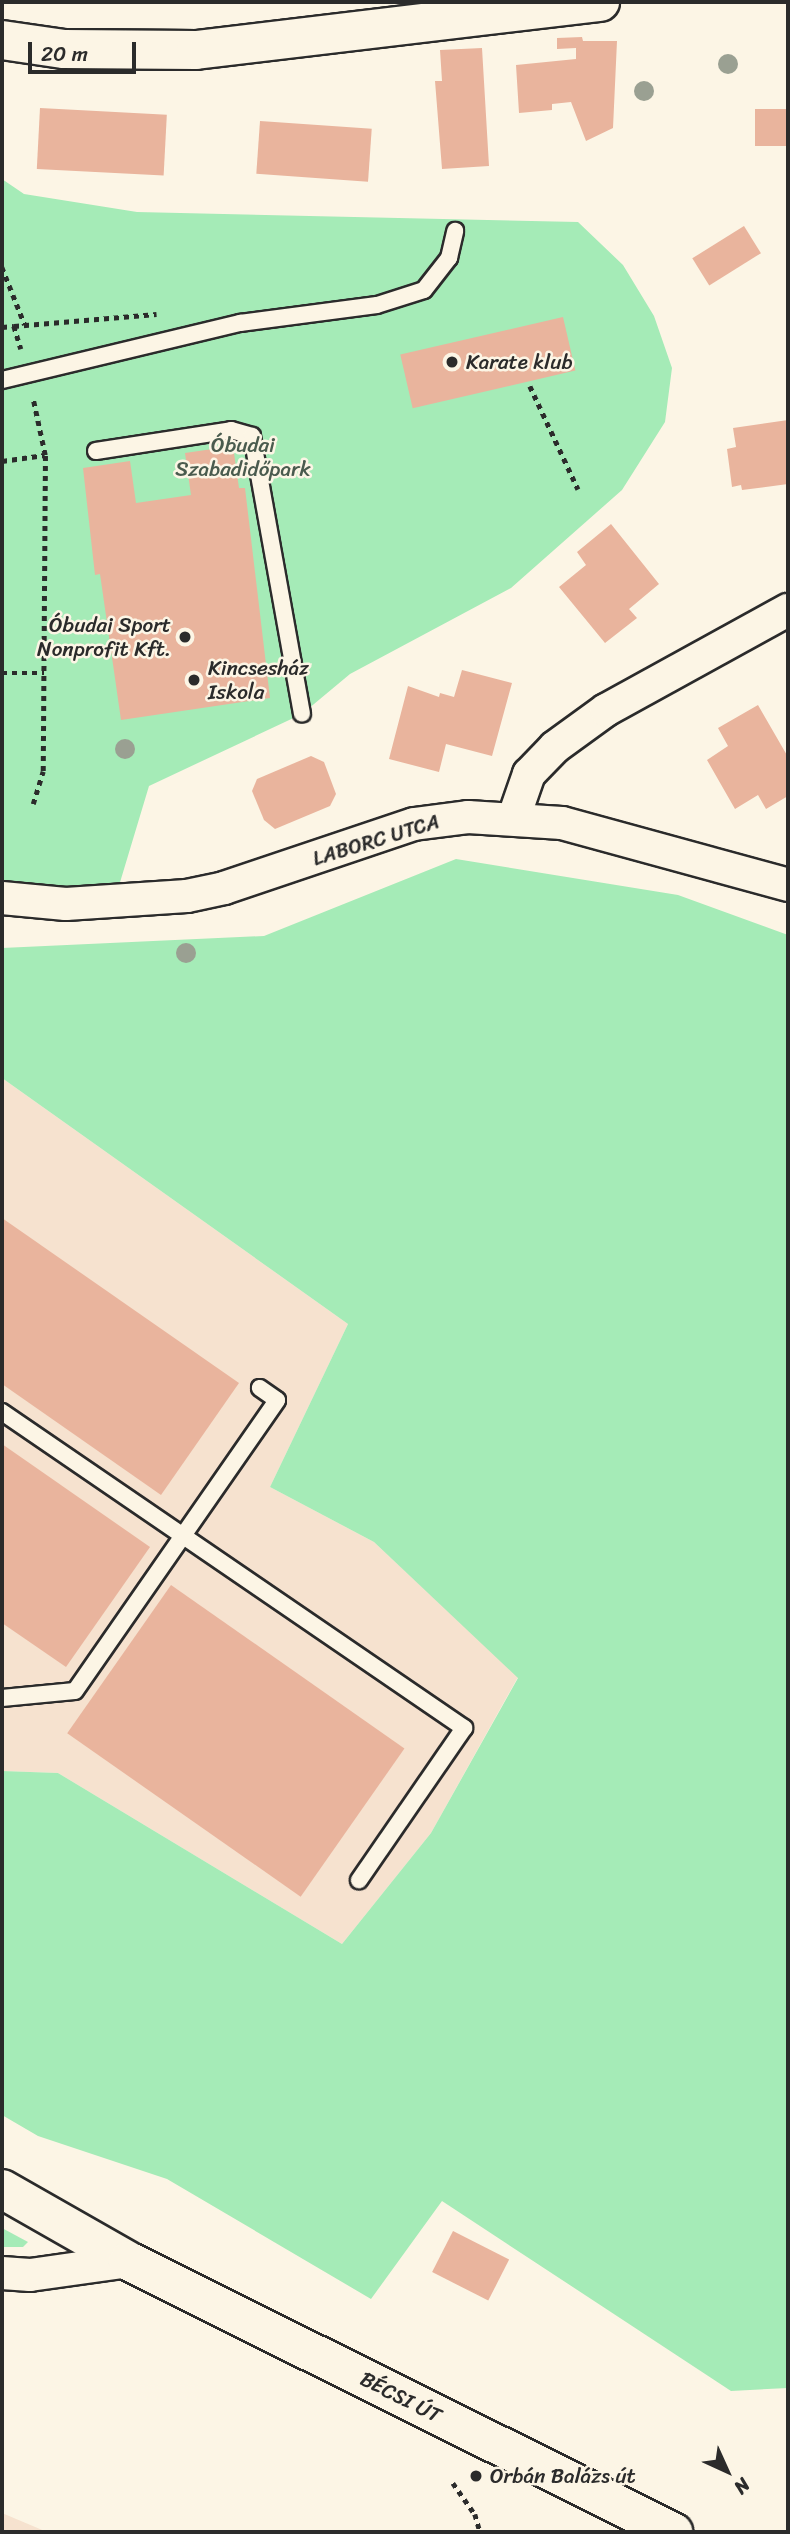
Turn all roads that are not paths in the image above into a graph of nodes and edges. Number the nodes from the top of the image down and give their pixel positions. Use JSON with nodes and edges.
{"nodes":[{"id":1,"x":600,"y":2,"type":"edge"},
{"id":2,"x":2,"y":40,"type":"edge"},
{"id":3,"x":455,"y":231,"type":"dead end"},
{"id":4,"x":2,"y":380,"type":"edge"},
{"id":5,"x":96,"y":451,"type":"dead end"},
{"id":6,"x":788,"y":610,"type":"edge"},
{"id":7,"x":302,"y":714,"type":"dead end"},
{"id":8,"x":514,"y":817,"type":"junction"},
{"id":9,"x":788,"y":885,"type":"edge"},
{"id":10,"x":2,"y":898,"type":"edge"},
{"id":11,"x":260,"y":1388,"type":"dead end"},
{"id":12,"x":2,"y":1412,"type":"edge"},
{"id":13,"x":182,"y":1536,"type":"junction"},
{"id":14,"x":2,"y":1698,"type":"edge"},
{"id":15,"x":359,"y":1880,"type":"dead end"},
{"id":16,"x":2,"y":2189,"type":"edge"},
{"id":17,"x":128,"y":2261,"type":"junction"},
{"id":18,"x":2,"y":2273,"type":"edge"},
{"id":19,"x":673,"y":2532,"type":"edge"}],
"edges":[{"from":1,"to":2,"type":"main road"},
{"from":3,"to":4,"type":"lane"},
{"from":5,"to":7,"type":"lane"},
{"from":6,"to":8,"type":"street"},
{"from":8,"to":9,"type":"street","name":"LABORC UTCA"},
{"from":8,"to":10,"type":"street","name":"LABORC UTCA"},
{"from":11,"to":13,"type":"lane"},
{"from":12,"to":13,"type":"lane"},
{"from":13,"to":14,"type":"lane"},
{"from":13,"to":15,"type":"lane"},
{"from":16,"to":17,"type":"main road","name":"BÉCSI ÚT"},
{"from":17,"to":18,"type":"street"},
{"from":17,"to":19,"type":"main road","name":"BÉCSI ÚT"}]}
